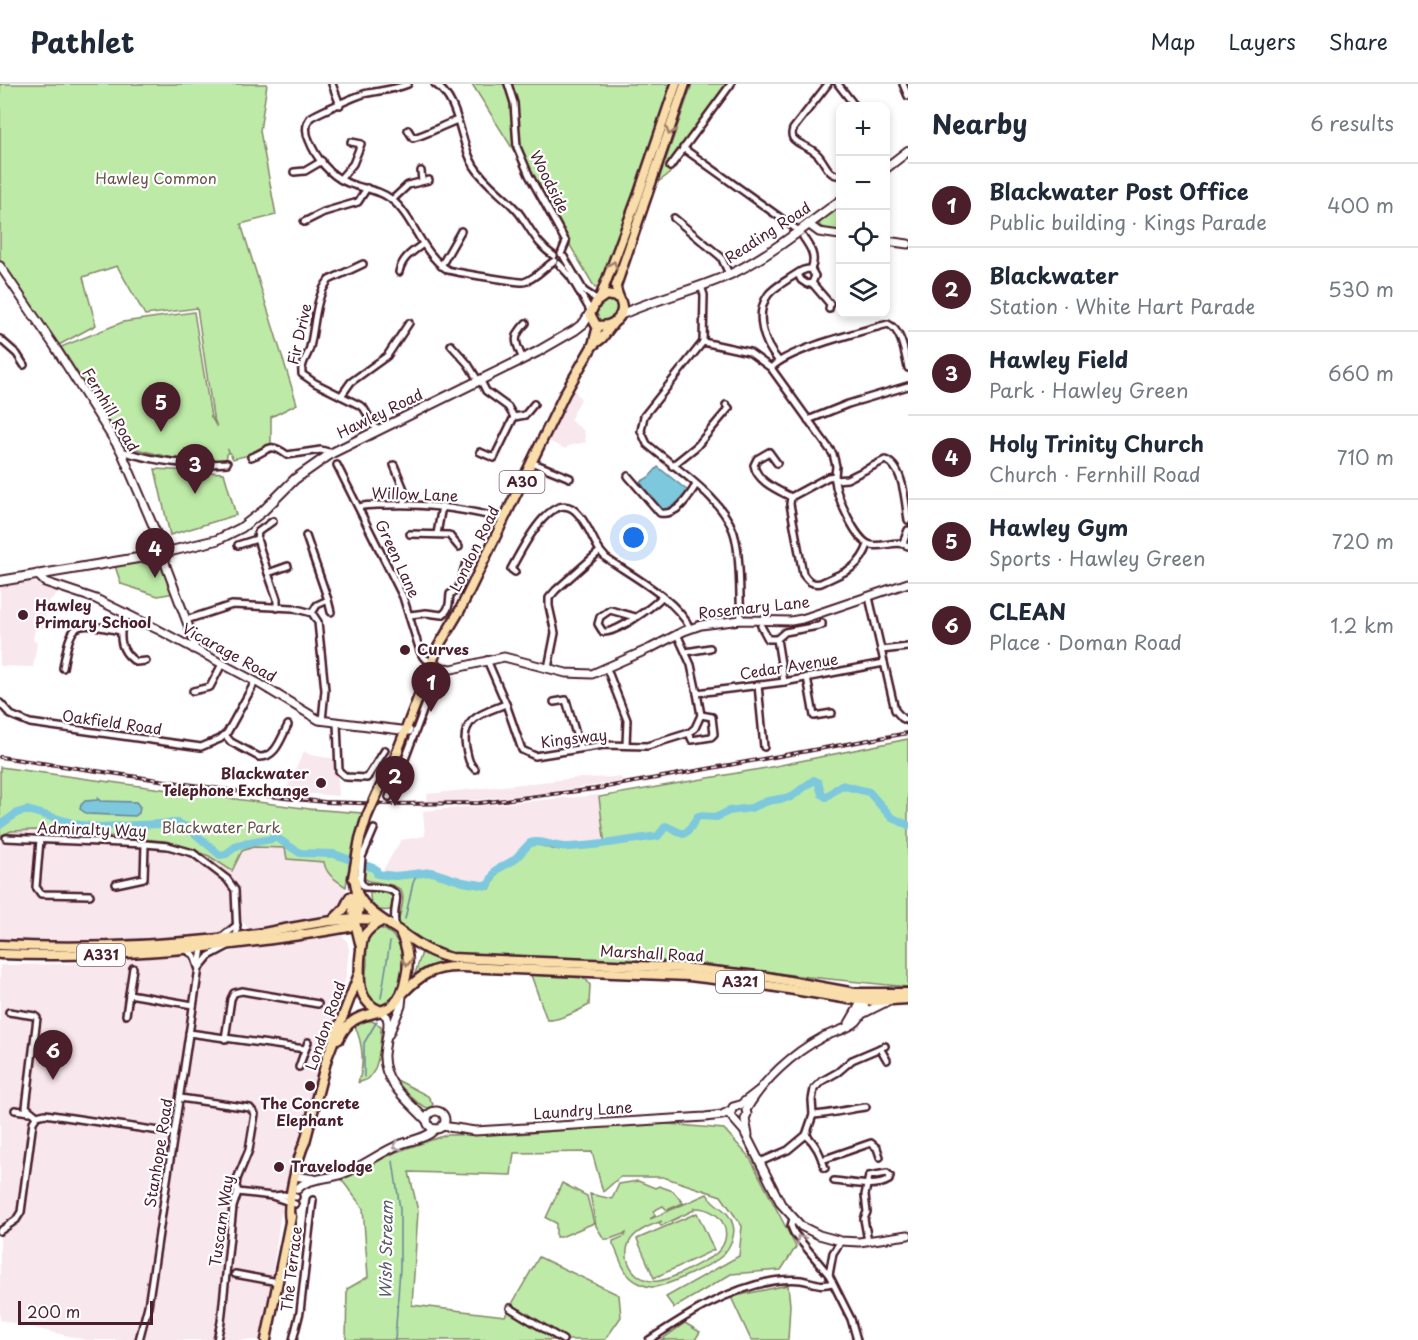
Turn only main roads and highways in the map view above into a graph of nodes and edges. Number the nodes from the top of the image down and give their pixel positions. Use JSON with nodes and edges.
{"nodes":[{"id":1,"x":676,"y":84,"type":"edge"},
{"id":2,"x":686,"y":84,"type":"edge"},
{"id":3,"x":908,"y":151,"type":"edge"},
{"id":4,"x":890,"y":164,"type":"edge"},
{"id":5,"x":836,"y":204,"type":"edge"},
{"id":6,"x":599,"y":299,"type":"junction"},
{"id":7,"x":618,"y":299,"type":"junction"},
{"id":8,"x":640,"y":305,"type":"junction"},
{"id":9,"x":617,"y":318,"type":"junction"},
{"id":10,"x":591,"y":319,"type":"junction"},
{"id":11,"x":593,"y":345,"type":"junction"},
{"id":12,"x":0,"y":581,"type":"edge"},
{"id":13,"x":438,"y":665,"type":"junction"},
{"id":14,"x":410,"y":731,"type":"junction"},
{"id":15,"x":354,"y":894,"type":"junction"},
{"id":16,"x":356,"y":920,"type":"junction"},
{"id":17,"x":381,"y":920,"type":"junction"},
{"id":18,"x":330,"y":922,"type":"junction"},
{"id":19,"x":342,"y":928,"type":"junction"},
{"id":20,"x":398,"y":930,"type":"junction"},
{"id":21,"x":234,"y":942,"type":"junction"},
{"id":22,"x":202,"y":944,"type":"junction"},
{"id":23,"x":0,"y":945,"type":"edge"},
{"id":24,"x":361,"y":949,"type":"junction"},
{"id":25,"x":0,"y":954,"type":"edge"},
{"id":26,"x":359,"y":974,"type":"junction"},
{"id":27,"x":908,"y":993,"type":"edge"},
{"id":28,"x":403,"y":994,"type":"junction"},
{"id":29,"x":863,"y":997,"type":"junction"},
{"id":30,"x":908,"y":999,"type":"edge"},
{"id":31,"x":381,"y":1011,"type":"junction"},
{"id":32,"x":321,"y":1087,"type":"junction"},
{"id":33,"x":266,"y":1340,"type":"edge"}],
"edges":[{"from":6,"to":1,"type":"main road","number":"A30","one_way":true},
{"from":2,"to":7,"type":"main road","one_way":true},
{"from":3,"to":4,"type":"main road"},
{"from":5,"to":8,"type":"main road","name":"Reading Road"},
{"from":6,"to":7,"type":"main road"},
{"from":6,"to":10,"type":"main road","number":"A30"},
{"from":7,"to":8,"type":"main road"},
{"from":7,"to":9,"type":"main road"},
{"from":8,"to":9,"type":"main road","name":"Reading Road"},
{"from":9,"to":10,"type":"main road"},
{"from":9,"to":11,"type":"main road","name":"London Road","number":"A30"},
{"from":10,"to":11,"type":"main road","name":"London Road","number":"A30"},
{"from":10,"to":12,"type":"main road","name":"Hawley Road"},
{"from":11,"to":13,"type":"main road","name":"London Road","number":"A30"},
{"from":13,"to":14,"type":"main road","name":"London Road","number":"A30"},
{"from":13,"to":14,"type":"main road","name":"London Road","number":"A30"},
{"from":14,"to":15,"type":"main road","name":"London Road","number":"A30","bridge":true},
{"from":15,"to":16,"type":"main road","name":"London Road","number":"A30"},
{"from":15,"to":17,"type":"main road"},
{"from":15,"to":18,"type":"main road"},
{"from":16,"to":17,"type":"main road","number":"A331"},
{"from":16,"to":18,"type":"main road","number":"A331"},
{"from":16,"to":19,"type":"main road"},
{"from":16,"to":24,"type":"main road","name":"London Road","number":"A30"},
{"from":17,"to":20,"type":"main road","name":"Marshall Road"},
{"from":17,"to":24,"type":"main road"},
{"from":18,"to":21,"type":"main road","number":"A331"},
{"from":19,"to":21,"type":"main road","number":"A331"},
{"from":19,"to":24,"type":"main road"},
{"from":20,"to":28,"type":"main road","one_way":true},
{"from":20,"to":29,"type":"main road","name":"Marshall Road","number":"A321"},
{"from":21,"to":22,"type":"main road","number":"A331"},
{"from":21,"to":22,"type":"main road","number":"A331"},
{"from":22,"to":23,"type":"main road","number":"A331"},
{"from":22,"to":25,"type":"main road","number":"A331"},
{"from":24,"to":26,"type":"main road"},
{"from":26,"to":31,"type":"main road"},
{"from":26,"to":32,"type":"main road","name":"London Road"},
{"from":27,"to":29,"type":"main road","name":"Marshall Road","number":"A321"},
{"from":28,"to":29,"type":"main road","name":"Marshall Road","number":"A321"},
{"from":28,"to":31,"type":"main road","name":"Marshall Road"},
{"from":29,"to":30,"type":"main road","name":"Marshall Road","number":"A321"},
{"from":31,"to":32,"type":"main road","name":"London Road"},
{"from":32,"to":33,"type":"main road","name":"London Road"}]}
